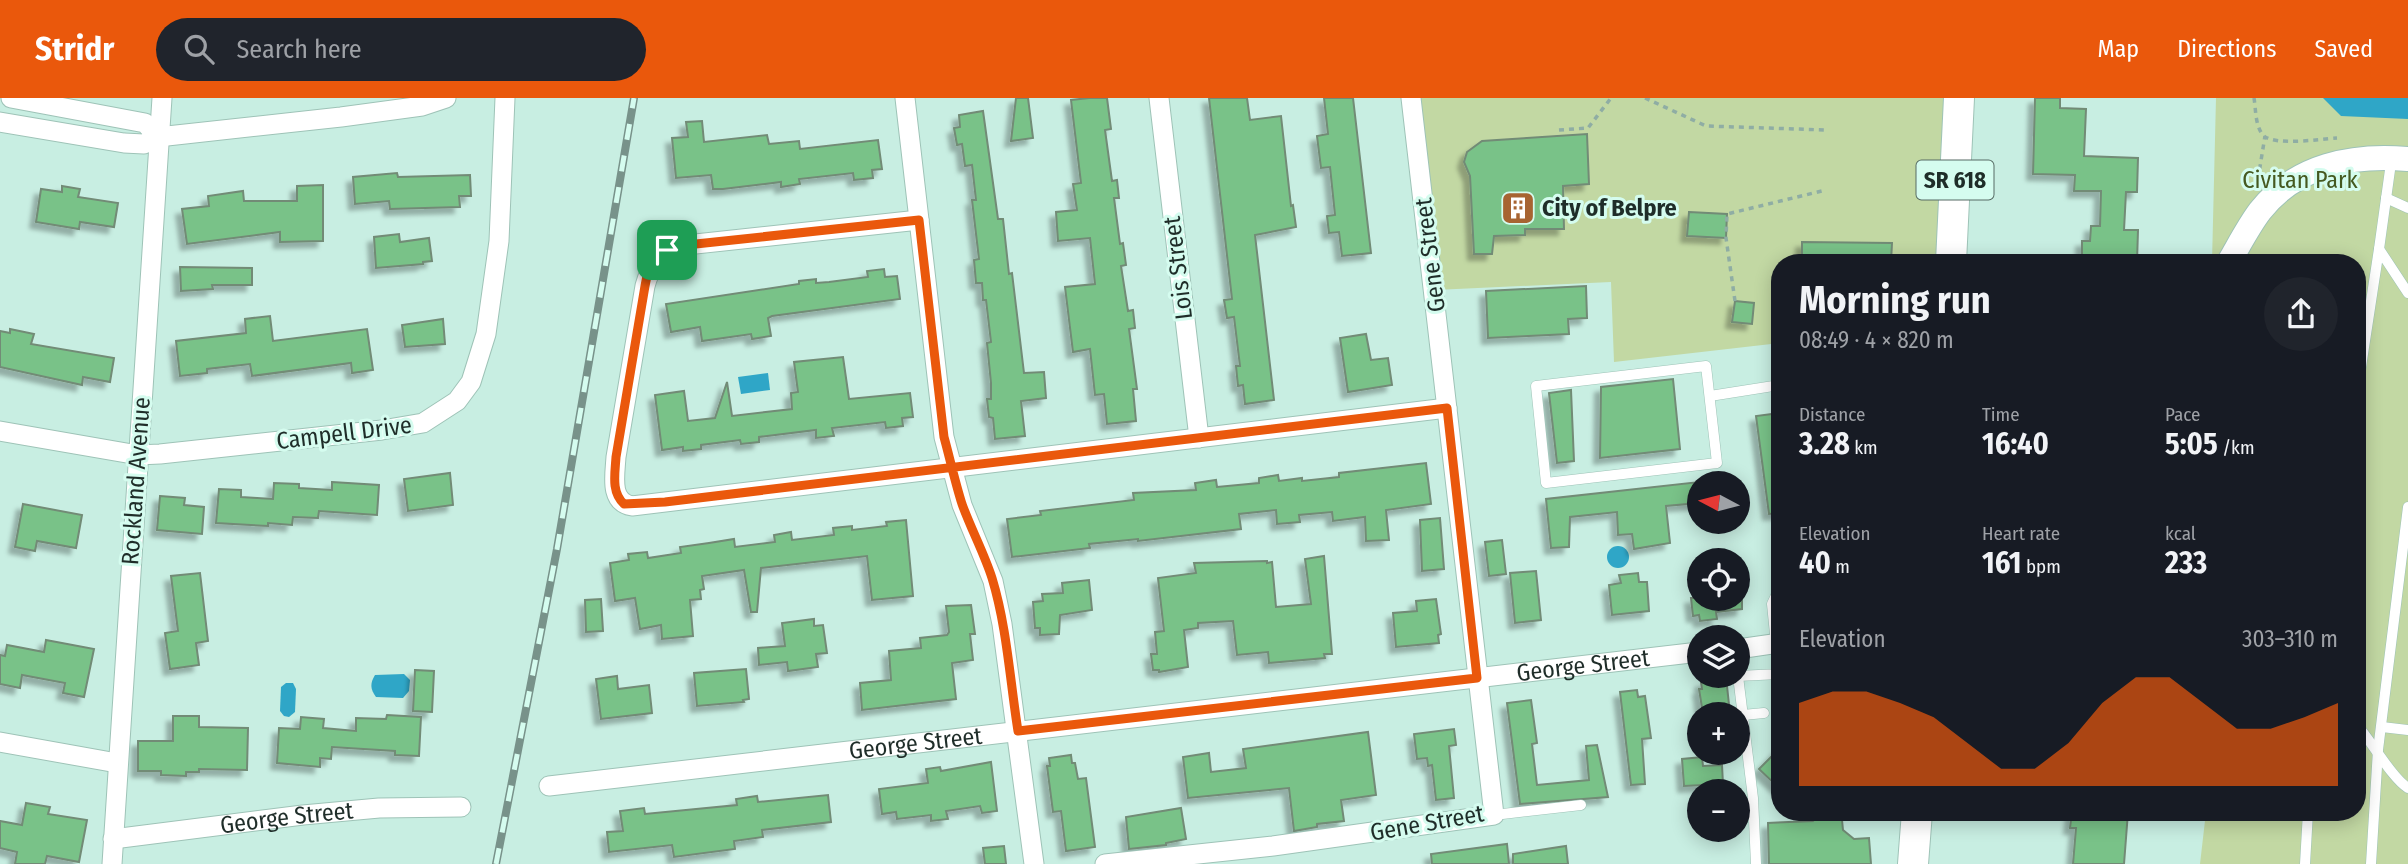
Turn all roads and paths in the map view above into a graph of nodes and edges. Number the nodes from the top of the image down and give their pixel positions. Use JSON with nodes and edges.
{"nodes":[{"id":1,"x":11,"y":98,"type":"edge"},
{"id":2,"x":162,"y":98,"type":"edge"},
{"id":3,"x":446,"y":98,"type":"edge"},
{"id":4,"x":505,"y":98,"type":"edge"},
{"id":5,"x":905,"y":98,"type":"edge"},
{"id":6,"x":1159,"y":98,"type":"edge"},
{"id":7,"x":1411,"y":98,"type":"edge"},
{"id":8,"x":1611,"y":98,"type":"edge"},
{"id":9,"x":1645,"y":98,"type":"edge"},
{"id":10,"x":1959,"y":98,"type":"edge"},
{"id":11,"x":2254,"y":98,"type":"edge"},
{"id":12,"x":0,"y":122,"type":"edge"},
{"id":13,"x":1559,"y":130,"type":"dead end"},
{"id":14,"x":1825,"y":130,"type":"dead end"},
{"id":15,"x":158,"y":137,"type":"junction"},
{"id":16,"x":2398,"y":158,"type":"edge"},
{"id":17,"x":2254,"y":188,"type":"dead end"},
{"id":18,"x":1826,"y":190,"type":"dead end"},
{"id":19,"x":2386,"y":198,"type":"junction"},
{"id":20,"x":2408,"y":208,"type":"edge"},
{"id":21,"x":919,"y":220,"type":"junction"},
{"id":22,"x":2379,"y":249,"type":"junction"},
{"id":23,"x":1951,"y":254,"type":"edge"},
{"id":24,"x":2234,"y":254,"type":"edge"},
{"id":25,"x":2408,"y":293,"type":"edge"},
{"id":26,"x":1735,"y":301,"type":"dead end"},
{"id":27,"x":2366,"y":334,"type":"edge"},
{"id":28,"x":1771,"y":386,"type":"edge"},
{"id":29,"x":1710,"y":396,"type":"junction"},
{"id":30,"x":1447,"y":408,"type":"junction"},
{"id":31,"x":0,"y":431,"type":"edge"},
{"id":32,"x":1199,"y":438,"type":"junction"},
{"id":33,"x":138,"y":455,"type":"junction"},
{"id":34,"x":952,"y":468,"type":"junction"},
{"id":35,"x":2408,"y":507,"type":"edge"},
{"id":36,"x":1771,"y":645,"type":"edge"},
{"id":37,"x":1750,"y":648,"type":"edge"},
{"id":38,"x":1687,"y":653,"type":"edge"},
{"id":39,"x":1771,"y":674,"type":"edge"},
{"id":40,"x":1750,"y":675,"type":"edge"},
{"id":41,"x":1477,"y":678,"type":"junction"},
{"id":42,"x":1764,"y":713,"type":"dead end"},
{"id":43,"x":1750,"y":714,"type":"edge"},
{"id":44,"x":2382,"y":727,"type":"junction"},
{"id":45,"x":2408,"y":730,"type":"edge"},
{"id":46,"x":1018,"y":731,"type":"junction"},
{"id":47,"x":2366,"y":736,"type":"edge"},
{"id":48,"x":0,"y":742,"type":"edge"},
{"id":49,"x":2378,"y":750,"type":"junction"},
{"id":50,"x":117,"y":763,"type":"junction"},
{"id":51,"x":1749,"y":765,"type":"edge"},
{"id":52,"x":549,"y":786,"type":"dead end"},
{"id":53,"x":2408,"y":788,"type":"edge"},
{"id":54,"x":1581,"y":805,"type":"dead end"},
{"id":55,"x":461,"y":807,"type":"dead end"},
{"id":56,"x":1494,"y":815,"type":"junction"},
{"id":57,"x":1916,"y":821,"type":"edge"},
{"id":58,"x":2307,"y":821,"type":"edge"},
{"id":59,"x":113,"y":839,"type":"junction"},
{"id":60,"x":112,"y":864,"type":"edge"},
{"id":61,"x":1034,"y":864,"type":"edge"},
{"id":62,"x":1105,"y":864,"type":"edge"},
{"id":63,"x":1756,"y":864,"type":"edge"},
{"id":64,"x":1913,"y":864,"type":"edge"},
{"id":65,"x":2305,"y":864,"type":"edge"},
{"id":66,"x":2371,"y":864,"type":"edge"}],
"edges":[{"from":1,"to":15,"type":"street"},
{"from":2,"to":15,"type":"street","name":"Rockland Avenue"},
{"from":3,"to":15,"type":"street"},
{"from":4,"to":33,"type":"street","name":"Campell Drive"},
{"from":5,"to":21,"type":"street"},
{"from":6,"to":32,"type":"street","name":"Lois Street"},
{"from":7,"to":30,"type":"street","name":"Gene Street"},
{"from":8,"to":13,"type":"path"},
{"from":9,"to":14,"type":"path"},
{"from":10,"to":23,"type":"main road","number":"SR 618"},
{"from":11,"to":17,"type":"path"},
{"from":12,"to":15,"type":"street"},
{"from":15,"to":33,"type":"street","name":"Rockland Avenue"},
{"from":16,"to":19,"type":"lane"},
{"from":16,"to":24,"type":"street"},
{"from":18,"to":26,"type":"path"},
{"from":19,"to":20,"type":"lane"},
{"from":19,"to":22,"type":"lane"},
{"from":21,"to":34,"type":"street"},
{"from":21,"to":34,"type":"street"},
{"from":22,"to":25,"type":"lane"},
{"from":22,"to":27,"type":"lane"},
{"from":28,"to":29,"type":"lane"},
{"from":29,"to":29,"type":"lane"},
{"from":30,"to":32,"type":"street"},
{"from":30,"to":41,"type":"street","name":"Gene Street"},
{"from":31,"to":33,"type":"street","name":"Campell Drive"},
{"from":32,"to":34,"type":"street"},
{"from":33,"to":50,"type":"street","name":"Rockland Avenue"},
{"from":34,"to":46,"type":"street"},
{"from":35,"to":44,"type":"lane"},
{"from":36,"to":37,"type":"street"},
{"from":38,"to":41,"type":"street","name":"George Street"},
{"from":39,"to":40,"type":"lane"},
{"from":41,"to":46,"type":"street","name":"George Street"},
{"from":41,"to":56,"type":"street","name":"Gene Street"},
{"from":42,"to":43,"type":"lane"},
{"from":44,"to":45,"type":"lane"},
{"from":44,"to":49,"type":"lane"},
{"from":46,"to":52,"type":"street","name":"George Street"},
{"from":46,"to":61,"type":"street"},
{"from":47,"to":49,"type":"lane"},
{"from":48,"to":50,"type":"street"},
{"from":49,"to":53,"type":"lane"},
{"from":49,"to":66,"type":"lane"},
{"from":50,"to":59,"type":"street","name":"Rockland Avenue"},
{"from":51,"to":63,"type":"lane"},
{"from":54,"to":56,"type":"lane"},
{"from":55,"to":59,"type":"street","name":"George Street"},
{"from":56,"to":62,"type":"street","name":"Gene Street"},
{"from":57,"to":64,"type":"main road"},
{"from":58,"to":65,"type":"lane"},
{"from":59,"to":60,"type":"street","name":"Rockland Avenue"}]}
